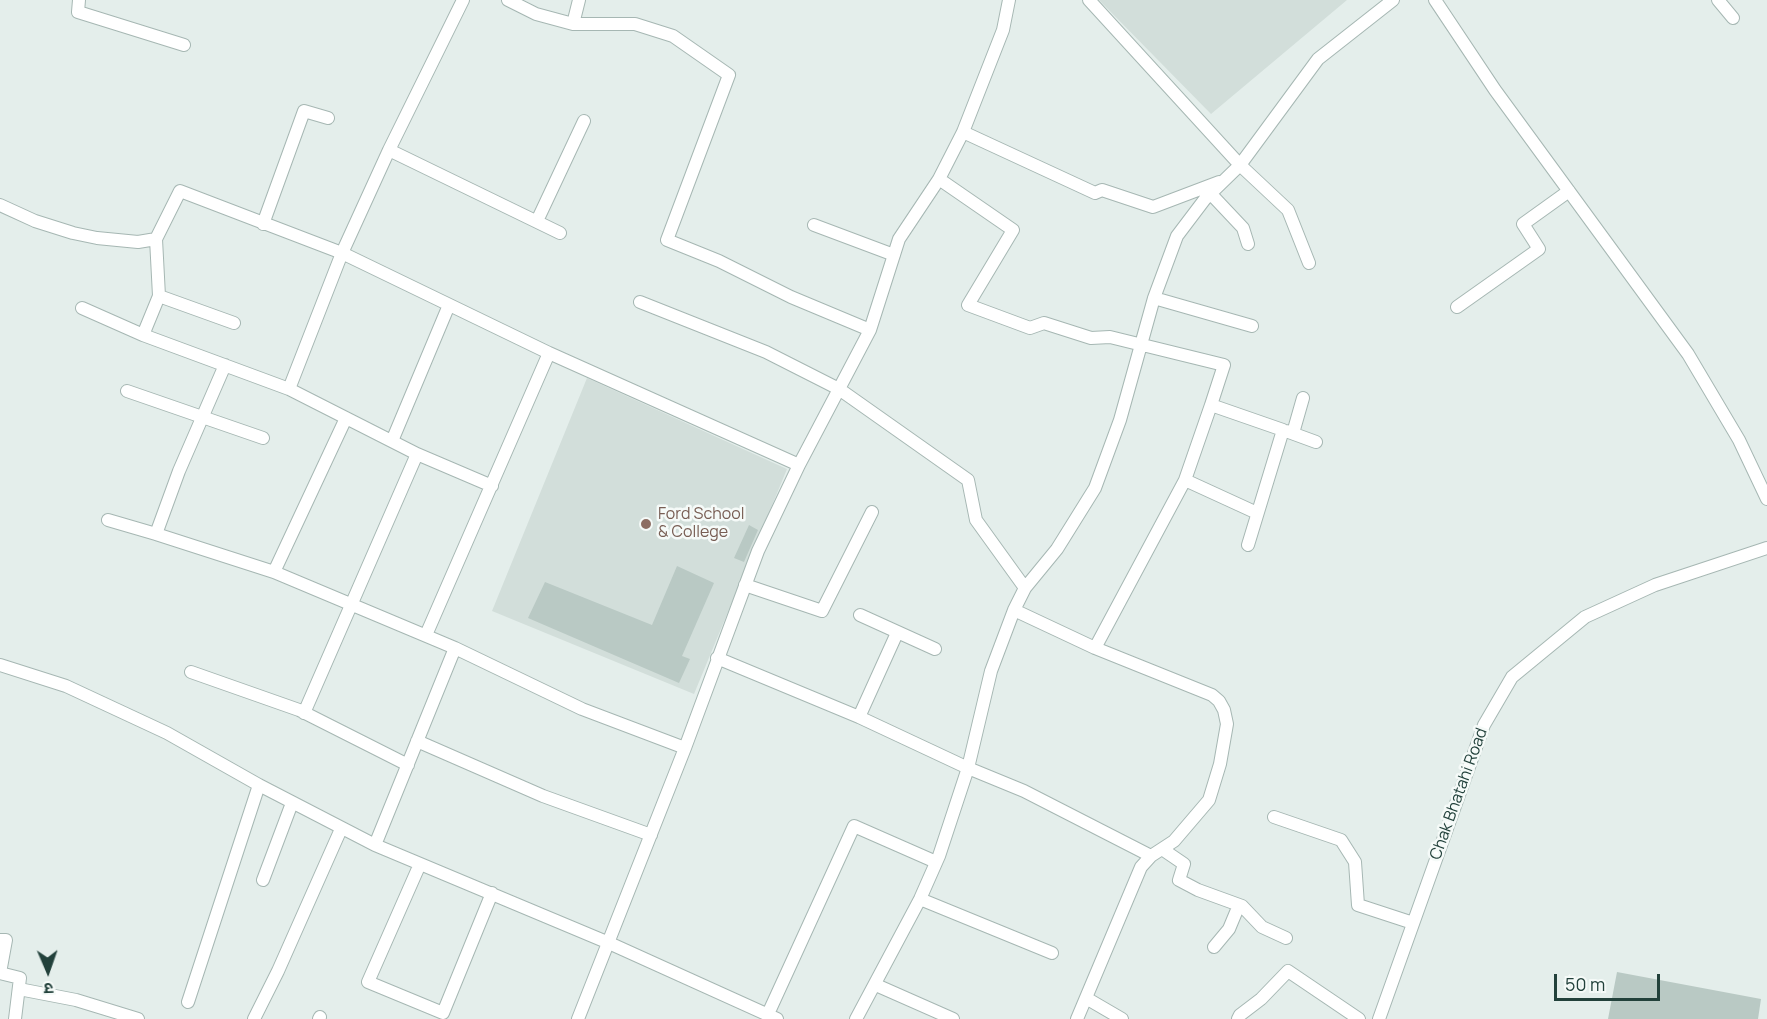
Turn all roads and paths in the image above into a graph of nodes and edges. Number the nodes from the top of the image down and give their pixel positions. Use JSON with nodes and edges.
{"nodes":[{"id":1,"x":79,"y":0,"type":"edge"},
{"id":2,"x":463,"y":0,"type":"edge"},
{"id":3,"x":508,"y":0,"type":"edge"},
{"id":4,"x":579,"y":0,"type":"edge"},
{"id":5,"x":1009,"y":0,"type":"edge"},
{"id":6,"x":1089,"y":0,"type":"edge"},
{"id":7,"x":1393,"y":0,"type":"edge"},
{"id":8,"x":1435,"y":0,"type":"edge"},
{"id":9,"x":1718,"y":0,"type":"edge"},
{"id":10,"x":1733,"y":18,"type":"dead end"},
{"id":11,"x":573,"y":24,"type":"junction"},
{"id":12,"x":184,"y":45,"type":"dead end"},
{"id":13,"x":328,"y":118,"type":"dead end"},
{"id":14,"x":584,"y":121,"type":"dead end"},
{"id":15,"x":963,"y":132,"type":"junction"},
{"id":16,"x":389,"y":150,"type":"junction"},
{"id":17,"x":1240,"y":165,"type":"junction"},
{"id":18,"x":939,"y":179,"type":"junction"},
{"id":19,"x":1224,"y":180,"type":"junction"},
{"id":20,"x":1569,"y":190,"type":"junction"},
{"id":21,"x":1210,"y":193,"type":"junction"},
{"id":22,"x":0,"y":205,"type":"edge"},
{"id":23,"x":537,"y":221,"type":"junction"},
{"id":24,"x":263,"y":224,"type":"junction"},
{"id":25,"x":814,"y":225,"type":"dead end"},
{"id":26,"x":560,"y":233,"type":"dead end"},
{"id":27,"x":156,"y":239,"type":"junction"},
{"id":28,"x":1248,"y":244,"type":"dead end"},
{"id":29,"x":342,"y":254,"type":"junction"},
{"id":30,"x":894,"y":255,"type":"junction"},
{"id":31,"x":1309,"y":263,"type":"dead end"},
{"id":32,"x":159,"y":296,"type":"junction"},
{"id":33,"x":1154,"y":298,"type":"junction"},
{"id":34,"x":640,"y":302,"type":"dead end"},
{"id":35,"x":449,"y":305,"type":"junction"},
{"id":36,"x":1457,"y":307,"type":"dead end"},
{"id":37,"x":82,"y":308,"type":"dead end"},
{"id":38,"x":234,"y":323,"type":"dead end"},
{"id":39,"x":1252,"y":326,"type":"dead end"},
{"id":40,"x":870,"y":330,"type":"junction"},
{"id":41,"x":143,"y":334,"type":"junction"},
{"id":42,"x":1142,"y":345,"type":"junction"},
{"id":43,"x":549,"y":352,"type":"junction"},
{"id":44,"x":225,"y":365,"type":"junction"},
{"id":45,"x":839,"y":389,"type":"junction"},
{"id":46,"x":289,"y":390,"type":"junction"},
{"id":47,"x":127,"y":391,"type":"dead end"},
{"id":48,"x":1303,"y":398,"type":"dead end"},
{"id":49,"x":1211,"y":405,"type":"junction"},
{"id":50,"x":202,"y":417,"type":"junction"},
{"id":51,"x":346,"y":418,"type":"junction"},
{"id":52,"x":1288,"y":431,"type":"junction"},
{"id":53,"x":263,"y":438,"type":"dead end"},
{"id":54,"x":392,"y":441,"type":"junction"},
{"id":55,"x":1316,"y":441,"type":"dead end"},
{"id":56,"x":417,"y":453,"type":"junction"},
{"id":57,"x":799,"y":465,"type":"junction"},
{"id":58,"x":1185,"y":480,"type":"junction"},
{"id":59,"x":492,"y":486,"type":"junction"},
{"id":60,"x":1767,"y":499,"type":"edge"},
{"id":61,"x":872,"y":512,"type":"dead end"},
{"id":62,"x":1257,"y":513,"type":"junction"},
{"id":63,"x":108,"y":520,"type":"dead end"},
{"id":64,"x":156,"y":534,"type":"junction"},
{"id":65,"x":1248,"y":544,"type":"dead end"},
{"id":66,"x":1767,"y":548,"type":"edge"},
{"id":67,"x":274,"y":572,"type":"junction"},
{"id":68,"x":745,"y":585,"type":"junction"},
{"id":69,"x":1025,"y":588,"type":"junction"},
{"id":70,"x":351,"y":603,"type":"junction"},
{"id":71,"x":1014,"y":610,"type":"junction"},
{"id":72,"x":860,"y":615,"type":"dead end"},
{"id":73,"x":897,"y":633,"type":"junction"},
{"id":74,"x":426,"y":635,"type":"junction"},
{"id":75,"x":455,"y":648,"type":"junction"},
{"id":76,"x":1095,"y":648,"type":"junction"},
{"id":77,"x":935,"y":649,"type":"dead end"},
{"id":78,"x":717,"y":658,"type":"junction"},
{"id":79,"x":0,"y":664,"type":"edge"},
{"id":80,"x":191,"y":672,"type":"dead end"},
{"id":81,"x":304,"y":713,"type":"junction"},
{"id":82,"x":859,"y":717,"type":"junction"},
{"id":83,"x":417,"y":741,"type":"junction"},
{"id":84,"x":685,"y":748,"type":"junction"},
{"id":85,"x":408,"y":765,"type":"junction"},
{"id":86,"x":968,"y":768,"type":"junction"},
{"id":87,"x":259,"y":785,"type":"junction"},
{"id":88,"x":292,"y":803,"type":"junction"},
{"id":89,"x":1274,"y":817,"type":"dead end"},
{"id":90,"x":341,"y":829,"type":"junction"},
{"id":91,"x":651,"y":835,"type":"junction"},
{"id":92,"x":375,"y":845,"type":"junction"},
{"id":93,"x":1162,"y":849,"type":"junction"},
{"id":94,"x":1151,"y":856,"type":"junction"},
{"id":95,"x":936,"y":862,"type":"junction"},
{"id":96,"x":420,"y":864,"type":"junction"},
{"id":97,"x":263,"y":880,"type":"dead end"},
{"id":98,"x":492,"y":893,"type":"junction"},
{"id":99,"x":920,"y":898,"type":"junction"},
{"id":100,"x":1239,"y":905,"type":"junction"},
{"id":101,"x":1413,"y":923,"type":"junction"},
{"id":102,"x":1286,"y":938,"type":"dead end"},
{"id":103,"x":0,"y":940,"type":"edge"},
{"id":104,"x":609,"y":943,"type":"junction"},
{"id":105,"x":1214,"y":947,"type":"dead end"},
{"id":106,"x":1052,"y":953,"type":"dead end"},
{"id":107,"x":0,"y":973,"type":"edge"},
{"id":108,"x":876,"y":985,"type":"junction"},
{"id":109,"x":19,"y":989,"type":"junction"},
{"id":110,"x":1086,"y":998,"type":"junction"},
{"id":111,"x":188,"y":1002,"type":"dead end"},
{"id":112,"x":773,"y":1017,"type":"edge"},
{"id":113,"x":15,"y":1019,"type":"edge"},
{"id":114,"x":138,"y":1019,"type":"edge"},
{"id":115,"x":254,"y":1019,"type":"edge"},
{"id":116,"x":578,"y":1019,"type":"edge"},
{"id":117,"x":856,"y":1019,"type":"edge"},
{"id":118,"x":953,"y":1019,"type":"edge"},
{"id":119,"x":1077,"y":1019,"type":"edge"},
{"id":120,"x":1122,"y":1019,"type":"edge"},
{"id":121,"x":1238,"y":1019,"type":"edge"},
{"id":122,"x":1359,"y":1019,"type":"edge"},
{"id":123,"x":1379,"y":1019,"type":"edge"}],
"edges":[{"from":1,"to":12,"type":"street"},
{"from":2,"to":16,"type":"street"},
{"from":3,"to":11,"type":"street"},
{"from":4,"to":11,"type":"street"},
{"from":5,"to":15,"type":"street"},
{"from":6,"to":17,"type":"street"},
{"from":7,"to":17,"type":"street"},
{"from":8,"to":20,"type":"street"},
{"from":9,"to":10,"type":"street"},
{"from":11,"to":40,"type":"street"},
{"from":13,"to":24,"type":"street"},
{"from":14,"to":23,"type":"street"},
{"from":15,"to":18,"type":"street"},
{"from":15,"to":19,"type":"street"},
{"from":16,"to":23,"type":"street"},
{"from":16,"to":29,"type":"street"},
{"from":17,"to":19,"type":"street"},
{"from":17,"to":31,"type":"street"},
{"from":18,"to":30,"type":"street"},
{"from":18,"to":42,"type":"street"},
{"from":19,"to":21,"type":"street"},
{"from":20,"to":36,"type":"street"},
{"from":20,"to":60,"type":"street"},
{"from":21,"to":28,"type":"street"},
{"from":21,"to":33,"type":"street"},
{"from":22,"to":27,"type":"street"},
{"from":23,"to":26,"type":"street"},
{"from":24,"to":27,"type":"street"},
{"from":24,"to":29,"type":"street"},
{"from":25,"to":30,"type":"street"},
{"from":27,"to":32,"type":"street"},
{"from":29,"to":35,"type":"street"},
{"from":29,"to":46,"type":"street"},
{"from":30,"to":40,"type":"street"},
{"from":32,"to":38,"type":"street"},
{"from":32,"to":41,"type":"street"},
{"from":33,"to":39,"type":"street"},
{"from":33,"to":42,"type":"street"},
{"from":34,"to":45,"type":"street"},
{"from":35,"to":43,"type":"street"},
{"from":35,"to":54,"type":"street"},
{"from":37,"to":41,"type":"street"},
{"from":40,"to":45,"type":"street"},
{"from":41,"to":44,"type":"street"},
{"from":42,"to":49,"type":"street"},
{"from":42,"to":69,"type":"street"},
{"from":43,"to":57,"type":"street"},
{"from":43,"to":59,"type":"street"},
{"from":44,"to":46,"type":"street"},
{"from":44,"to":50,"type":"street"},
{"from":45,"to":57,"type":"street"},
{"from":45,"to":69,"type":"street"},
{"from":46,"to":51,"type":"street"},
{"from":47,"to":50,"type":"street"},
{"from":48,"to":52,"type":"street"},
{"from":49,"to":52,"type":"street"},
{"from":49,"to":58,"type":"street"},
{"from":50,"to":53,"type":"street"},
{"from":50,"to":64,"type":"street"},
{"from":51,"to":54,"type":"street"},
{"from":51,"to":67,"type":"street"},
{"from":52,"to":55,"type":"street"},
{"from":52,"to":62,"type":"street"},
{"from":54,"to":56,"type":"street"},
{"from":56,"to":59,"type":"street"},
{"from":56,"to":70,"type":"street"},
{"from":57,"to":68,"type":"street"},
{"from":58,"to":62,"type":"street"},
{"from":58,"to":76,"type":"street"},
{"from":59,"to":74,"type":"street"},
{"from":61,"to":68,"type":"street"},
{"from":62,"to":65,"type":"street"},
{"from":63,"to":64,"type":"street"},
{"from":64,"to":67,"type":"street"},
{"from":66,"to":101,"type":"street","name":"Chak Bhatahi Road"},
{"from":67,"to":70,"type":"street"},
{"from":68,"to":78,"type":"street"},
{"from":69,"to":71,"type":"street"},
{"from":70,"to":74,"type":"street"},
{"from":70,"to":81,"type":"street"},
{"from":71,"to":76,"type":"street"},
{"from":71,"to":86,"type":"street"},
{"from":72,"to":73,"type":"street"},
{"from":73,"to":77,"type":"street"},
{"from":73,"to":82,"type":"street"},
{"from":74,"to":75,"type":"street"},
{"from":75,"to":83,"type":"street"},
{"from":75,"to":84,"type":"street"},
{"from":76,"to":93,"type":"street"},
{"from":78,"to":82,"type":"street"},
{"from":78,"to":84,"type":"street"},
{"from":79,"to":87,"type":"street"},
{"from":80,"to":81,"type":"street"},
{"from":81,"to":85,"type":"street"},
{"from":82,"to":86,"type":"street"},
{"from":83,"to":85,"type":"street"},
{"from":83,"to":91,"type":"street"},
{"from":84,"to":91,"type":"street"},
{"from":85,"to":92,"type":"street"},
{"from":86,"to":94,"type":"street"},
{"from":86,"to":95,"type":"street"},
{"from":87,"to":88,"type":"street"},
{"from":87,"to":111,"type":"street"},
{"from":88,"to":90,"type":"street"},
{"from":88,"to":97,"type":"street"},
{"from":89,"to":101,"type":"street"},
{"from":90,"to":92,"type":"street"},
{"from":90,"to":115,"type":"street"},
{"from":91,"to":104,"type":"street"},
{"from":92,"to":96,"type":"street"},
{"from":93,"to":94,"type":"street"},
{"from":93,"to":100,"type":"street"},
{"from":94,"to":110,"type":"street"},
{"from":95,"to":99,"type":"street"},
{"from":95,"to":112,"type":"street"},
{"from":96,"to":98,"type":"street"},
{"from":96,"to":98,"type":"street"},
{"from":98,"to":104,"type":"street"},
{"from":99,"to":106,"type":"street"},
{"from":99,"to":108,"type":"street"},
{"from":100,"to":102,"type":"street"},
{"from":100,"to":105,"type":"street"},
{"from":101,"to":123,"type":"street","name":"Chak Bhatahi Road"},
{"from":103,"to":107,"type":"street"},
{"from":104,"to":112,"type":"street"},
{"from":104,"to":116,"type":"street"},
{"from":107,"to":109,"type":"street"},
{"from":108,"to":117,"type":"street"},
{"from":108,"to":118,"type":"street"},
{"from":109,"to":113,"type":"street"},
{"from":109,"to":114,"type":"street"},
{"from":110,"to":119,"type":"street"},
{"from":110,"to":120,"type":"street"},
{"from":121,"to":122,"type":"street"}]}
